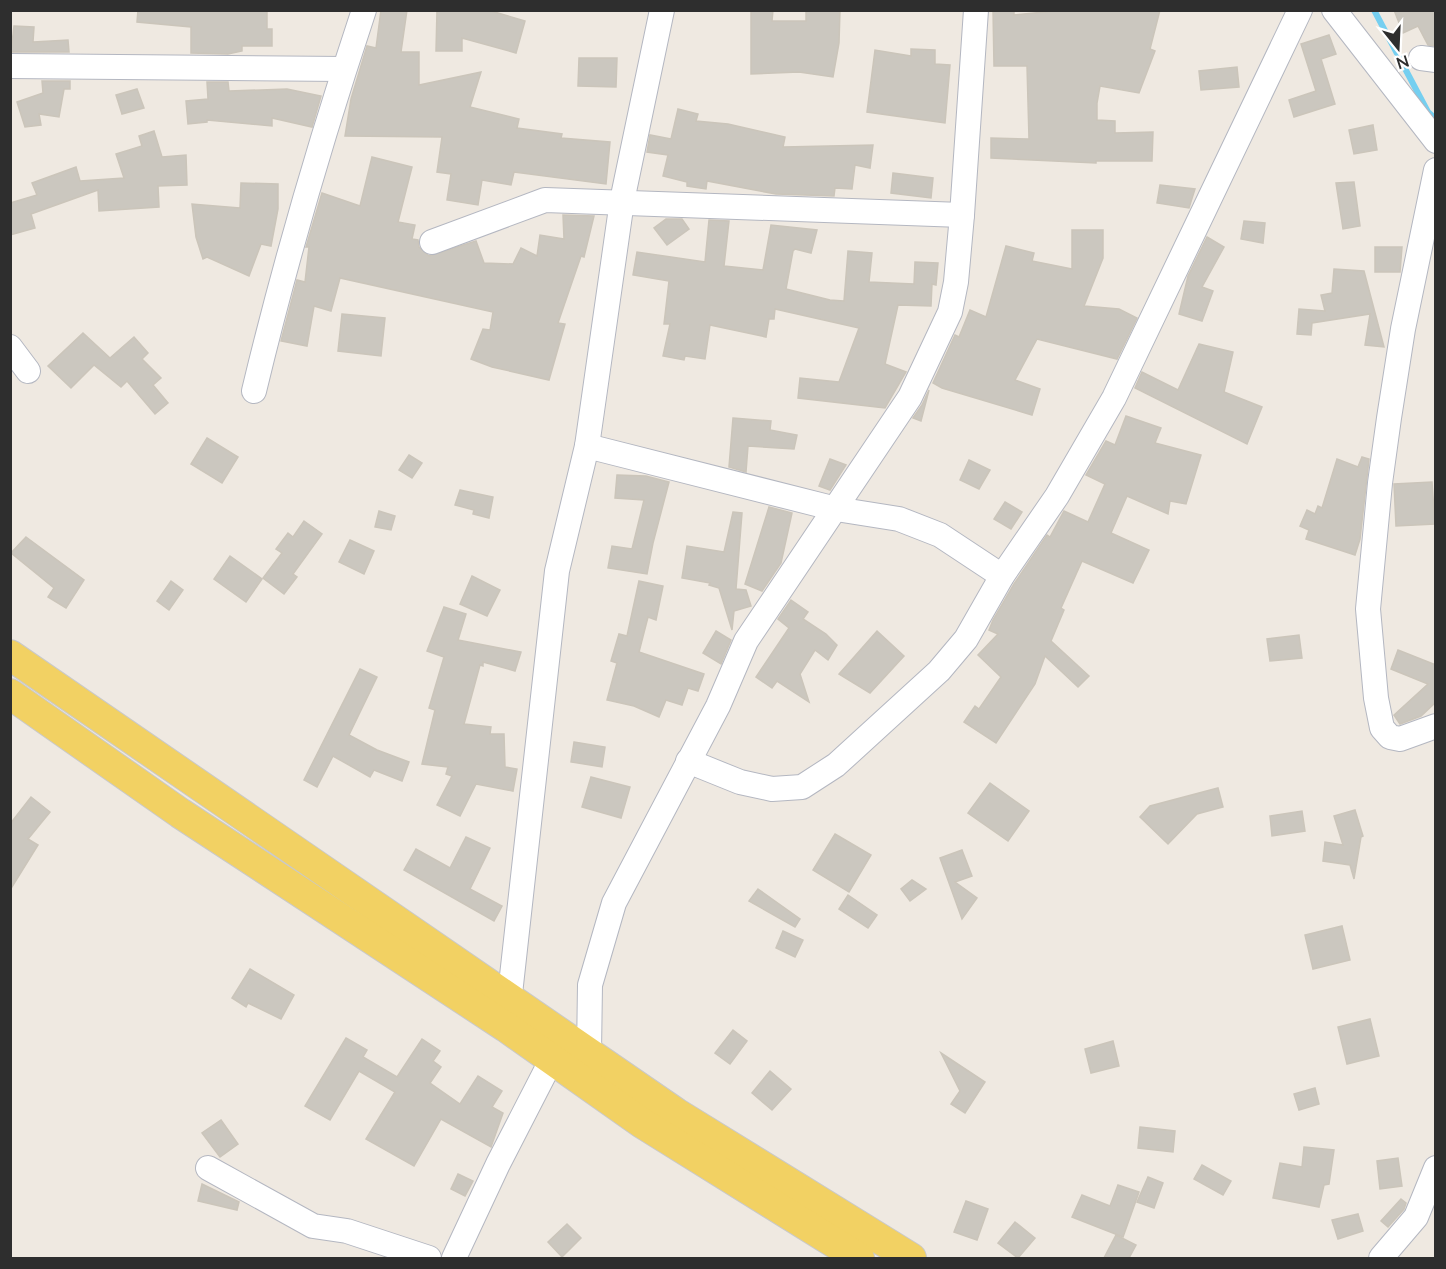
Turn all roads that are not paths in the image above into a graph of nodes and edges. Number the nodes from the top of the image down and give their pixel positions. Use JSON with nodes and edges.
{"nodes":[{"id":1,"x":364,"y":10,"type":"edge"},
{"id":2,"x":662,"y":10,"type":"edge"},
{"id":3,"x":975,"y":10,"type":"edge"},
{"id":4,"x":1300,"y":10,"type":"edge"},
{"id":5,"x":1334,"y":10,"type":"edge"},
{"id":6,"x":10,"y":66,"type":"edge"},
{"id":7,"x":344,"y":69,"type":"junction"},
{"id":8,"x":1436,"y":141,"type":"edge"},
{"id":9,"x":1436,"y":170,"type":"edge"},
{"id":10,"x":622,"y":201,"type":"junction"},
{"id":11,"x":962,"y":215,"type":"junction"},
{"id":12,"x":432,"y":242,"type":"dead end"},
{"id":13,"x":10,"y":347,"type":"edge"},
{"id":14,"x":28,"y":371,"type":"dead end"},
{"id":15,"x":254,"y":391,"type":"dead end"},
{"id":16,"x":586,"y":446,"type":"junction"},
{"id":17,"x":836,"y":508,"type":"junction"},
{"id":18,"x":1002,"y":576,"type":"junction"},
{"id":19,"x":10,"y":655,"type":"edge"},
{"id":20,"x":10,"y":694,"type":"edge"},
{"id":21,"x":1436,"y":726,"type":"edge"},
{"id":22,"x":688,"y":761,"type":"junction"},
{"id":23,"x":510,"y":997,"type":"junction"},
{"id":24,"x":506,"y":1027,"type":"junction"},
{"id":25,"x":588,"y":1052,"type":"junction"},
{"id":26,"x":552,"y":1059,"type":"junction"},
{"id":27,"x":208,"y":1168,"type":"dead end"},
{"id":28,"x":1436,"y":1168,"type":"edge"},
{"id":29,"x":429,"y":1258,"type":"edge"},
{"id":30,"x":454,"y":1258,"type":"edge"},
{"id":31,"x":859,"y":1258,"type":"edge"},
{"id":32,"x":911,"y":1258,"type":"edge"},
{"id":33,"x":1381,"y":1258,"type":"edge"}],
"edges":[{"from":1,"to":7,"type":"street"},
{"from":2,"to":10,"type":"street"},
{"from":3,"to":11,"type":"street"},
{"from":4,"to":18,"type":"street"},
{"from":5,"to":8,"type":"street"},
{"from":6,"to":7,"type":"street"},
{"from":7,"to":15,"type":"street"},
{"from":9,"to":21,"type":"street"},
{"from":10,"to":11,"type":"street"},
{"from":10,"to":12,"type":"street"},
{"from":10,"to":16,"type":"street"},
{"from":11,"to":17,"type":"street"},
{"from":13,"to":14,"type":"street"},
{"from":16,"to":17,"type":"street"},
{"from":16,"to":23,"type":"street"},
{"from":17,"to":18,"type":"street"},
{"from":17,"to":22,"type":"street"},
{"from":18,"to":22,"type":"street"},
{"from":19,"to":23,"type":"main road"},
{"from":20,"to":24,"type":"main road"},
{"from":22,"to":25,"type":"street"},
{"from":23,"to":24,"type":"street"},
{"from":23,"to":25,"type":"main road"},
{"from":24,"to":26,"type":"main road"},
{"from":25,"to":32,"type":"main road"},
{"from":26,"to":30,"type":"street"},
{"from":26,"to":31,"type":"main road"},
{"from":27,"to":29,"type":"street"},
{"from":28,"to":33,"type":"street"}]}
